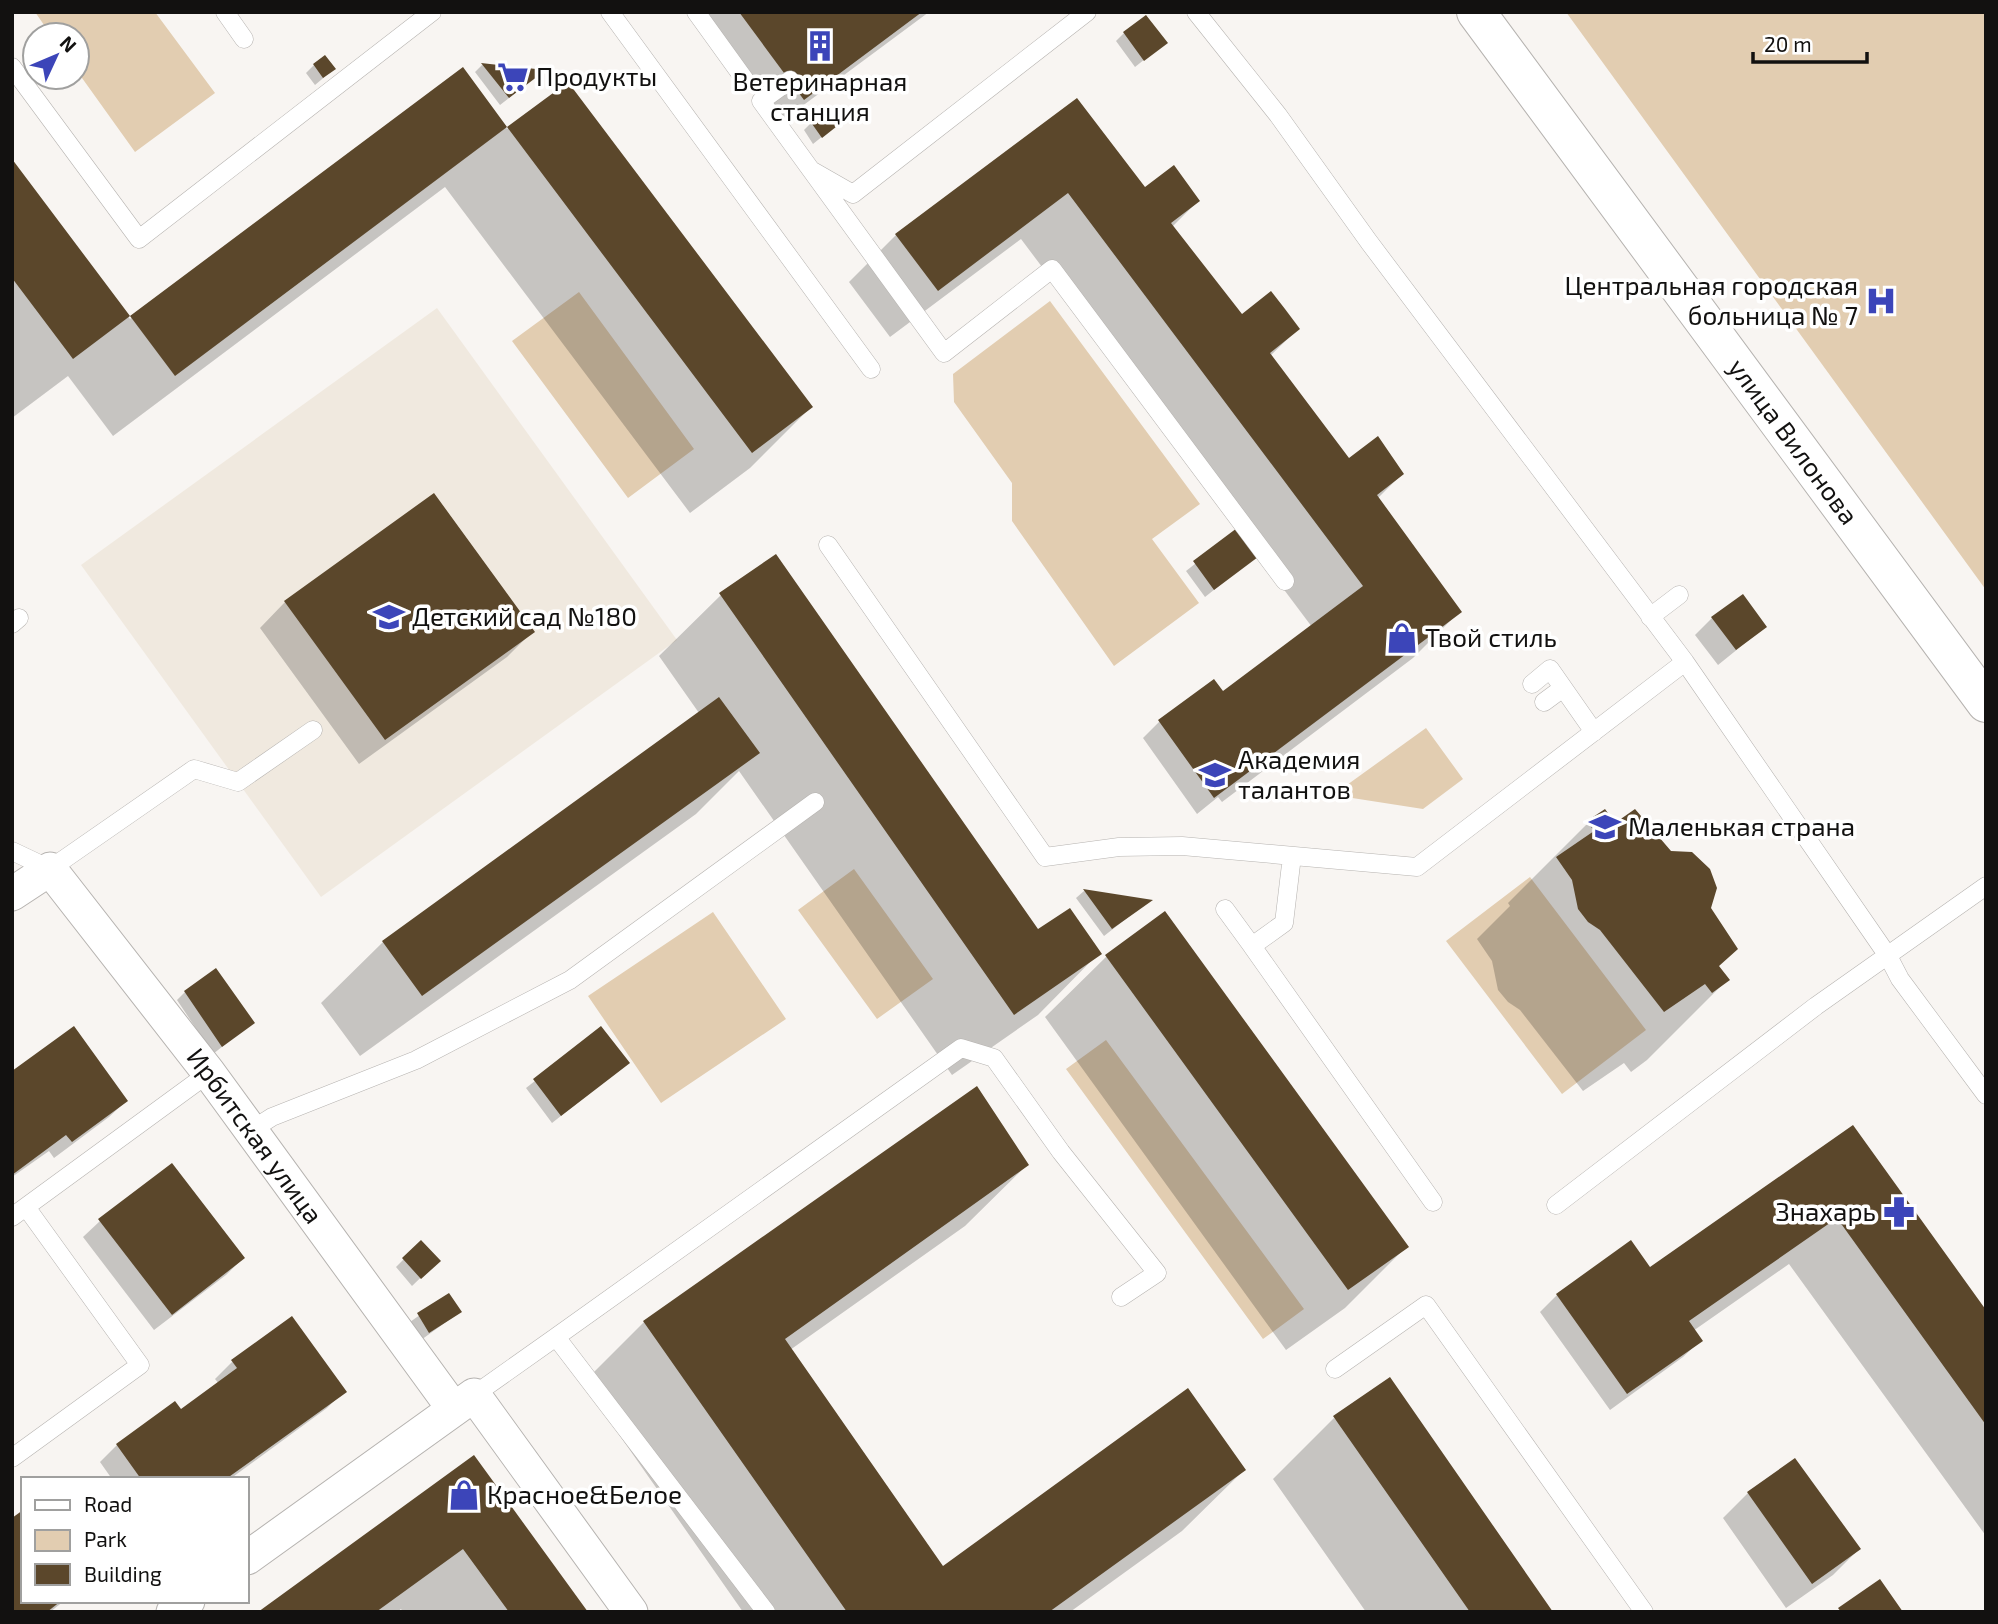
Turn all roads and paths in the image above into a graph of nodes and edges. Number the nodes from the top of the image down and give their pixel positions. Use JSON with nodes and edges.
{"nodes":[{"id":1,"x":225,"y":12,"type":"edge"},
{"id":2,"x":432,"y":12,"type":"edge"},
{"id":3,"x":696,"y":12,"type":"edge"},
{"id":4,"x":1087,"y":12,"type":"edge"},
{"id":5,"x":1196,"y":12,"type":"edge"},
{"id":6,"x":1476,"y":12,"type":"edge"},
{"id":7,"x":615,"y":14,"type":"edge"},
{"id":8,"x":244,"y":39,"type":"dead end"},
{"id":9,"x":12,"y":67,"type":"edge"},
{"id":10,"x":745,"y":80,"type":"dead end"},
{"id":11,"x":790,"y":80,"type":"dead end"},
{"id":12,"x":811,"y":170,"type":"junction"},
{"id":13,"x":871,"y":369,"type":"dead end"},
{"id":14,"x":828,"y":545,"type":"dead end"},
{"id":15,"x":1285,"y":581,"type":"dead end"},
{"id":16,"x":1679,"y":595,"type":"dead end"},
{"id":17,"x":1650,"y":617,"type":"junction"},
{"id":18,"x":1685,"y":662,"type":"junction"},
{"id":19,"x":1532,"y":684,"type":"dead end"},
{"id":20,"x":1563,"y":688,"type":"junction"},
{"id":21,"x":1544,"y":702,"type":"dead end"},
{"id":22,"x":1986,"y":703,"type":"edge"},
{"id":23,"x":313,"y":730,"type":"dead end"},
{"id":24,"x":1594,"y":732,"type":"junction"},
{"id":25,"x":815,"y":802,"type":"dead end"},
{"id":26,"x":12,"y":851,"type":"edge"},
{"id":27,"x":1292,"y":856,"type":"junction"},
{"id":28,"x":50,"y":869,"type":"junction"},
{"id":29,"x":1986,"y":886,"type":"edge"},
{"id":30,"x":12,"y":894,"type":"edge"},
{"id":31,"x":1225,"y":909,"type":"dead end"},
{"id":32,"x":1252,"y":946,"type":"junction"},
{"id":33,"x":1888,"y":956,"type":"junction"},
{"id":34,"x":209,"y":1073,"type":"junction"},
{"id":35,"x":1986,"y":1095,"type":"edge"},
{"id":36,"x":250,"y":1131,"type":"junction"},
{"id":37,"x":1433,"y":1202,"type":"dead end"},
{"id":38,"x":1556,"y":1205,"type":"dead end"},
{"id":39,"x":19,"y":1212,"type":"edge"},
{"id":40,"x":1121,"y":1297,"type":"dead end"},
{"id":41,"x":556,"y":1337,"type":"junction"},
{"id":42,"x":1335,"y":1369,"type":"dead end"},
{"id":43,"x":464,"y":1401,"type":"junction"},
{"id":44,"x":12,"y":1458,"type":"edge"},
{"id":45,"x":248,"y":1557,"type":"edge"},
{"id":46,"x":631,"y":1612,"type":"edge"},
{"id":47,"x":766,"y":1612,"type":"edge"},
{"id":48,"x":1644,"y":1612,"type":"edge"}],
"edges":[{"from":1,"to":8,"type":"lane"},
{"from":2,"to":9,"type":"lane"},
{"from":3,"to":10,"type":"lane"},
{"from":4,"to":12,"type":"lane"},
{"from":5,"to":17,"type":"lane"},
{"from":6,"to":22,"type":"street","name":"улица Вилонова"},
{"from":7,"to":13,"type":"lane"},
{"from":11,"to":12,"type":"lane"},
{"from":12,"to":15,"type":"lane"},
{"from":14,"to":27,"type":"lane"},
{"from":16,"to":17,"type":"lane"},
{"from":17,"to":18,"type":"lane"},
{"from":18,"to":24,"type":"lane"},
{"from":18,"to":33,"type":"lane"},
{"from":19,"to":20,"type":"lane"},
{"from":20,"to":21,"type":"lane"},
{"from":20,"to":24,"type":"lane"},
{"from":23,"to":28,"type":"lane"},
{"from":24,"to":27,"type":"lane"},
{"from":25,"to":36,"type":"lane"},
{"from":26,"to":28,"type":"lane"},
{"from":27,"to":32,"type":"lane"},
{"from":28,"to":30,"type":"street"},
{"from":28,"to":34,"type":"street","name":"Ирбитская улица"},
{"from":29,"to":33,"type":"lane"},
{"from":31,"to":32,"type":"lane"},
{"from":32,"to":37,"type":"lane"},
{"from":33,"to":35,"type":"lane"},
{"from":33,"to":38,"type":"lane"},
{"from":34,"to":36,"type":"street","name":"Ирбитская улица"},
{"from":34,"to":39,"type":"lane"},
{"from":36,"to":43,"type":"street","name":"Ирбитская улица"},
{"from":39,"to":44,"type":"lane"},
{"from":40,"to":41,"type":"lane"},
{"from":41,"to":43,"type":"lane"},
{"from":41,"to":47,"type":"lane"},
{"from":42,"to":48,"type":"lane"},
{"from":43,"to":45,"type":"street"},
{"from":43,"to":46,"type":"street","name":"Ирбитская улица"}]}
